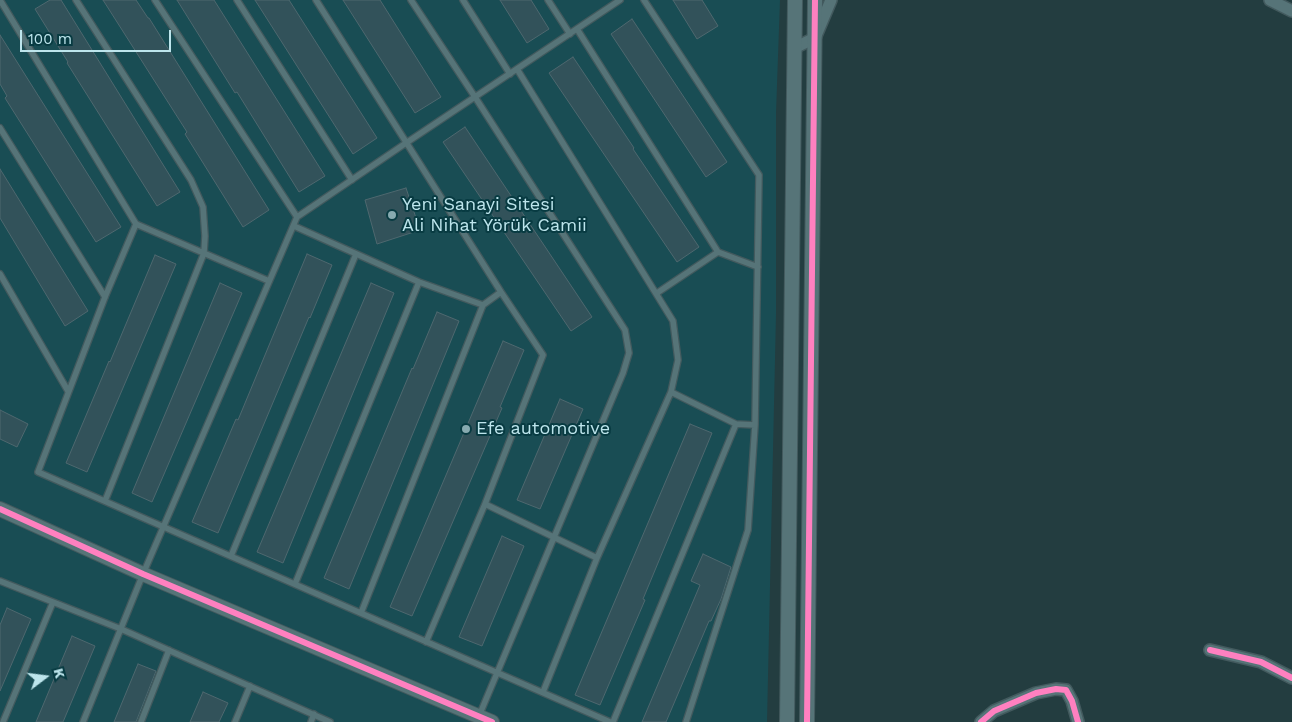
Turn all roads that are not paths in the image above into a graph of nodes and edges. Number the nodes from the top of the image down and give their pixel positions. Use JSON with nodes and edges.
{"nodes":[{"id":1,"x":0,"y":0,"type":"edge"},
{"id":2,"x":76,"y":0,"type":"edge"},
{"id":3,"x":155,"y":0,"type":"edge"},
{"id":4,"x":237,"y":0,"type":"edge"},
{"id":5,"x":316,"y":0,"type":"edge"},
{"id":6,"x":411,"y":0,"type":"edge"},
{"id":7,"x":463,"y":0,"type":"edge"},
{"id":8,"x":548,"y":0,"type":"edge"},
{"id":9,"x":620,"y":0,"type":"edge"},
{"id":10,"x":644,"y":0,"type":"edge"},
{"id":11,"x":795,"y":0,"type":"edge"},
{"id":12,"x":816,"y":0,"type":"edge"},
{"id":13,"x":831,"y":0,"type":"edge"},
{"id":14,"x":1270,"y":0,"type":"edge"},
{"id":15,"x":1292,"y":11,"type":"edge"},
{"id":16,"x":577,"y":29,"type":"junction"},
{"id":17,"x":570,"y":34,"type":"junction"},
{"id":18,"x":815,"y":38,"type":"junction"},
{"id":19,"x":794,"y":48,"type":"junction"},
{"id":20,"x":517,"y":69,"type":"junction"},
{"id":21,"x":510,"y":74,"type":"junction"},
{"id":22,"x":475,"y":97,"type":"junction"},
{"id":23,"x":0,"y":128,"type":"edge"},
{"id":24,"x":406,"y":143,"type":"junction"},
{"id":25,"x":352,"y":180,"type":"junction"},
{"id":26,"x":297,"y":217,"type":"junction"},
{"id":27,"x":136,"y":224,"type":"junction"},
{"id":28,"x":294,"y":226,"type":"junction"},
{"id":29,"x":718,"y":252,"type":"junction"},
{"id":30,"x":204,"y":253,"type":"junction"},
{"id":31,"x":356,"y":254,"type":"junction"},
{"id":32,"x":758,"y":267,"type":"junction"},
{"id":33,"x":0,"y":274,"type":"edge"},
{"id":34,"x":269,"y":281,"type":"junction"},
{"id":35,"x":419,"y":282,"type":"junction"},
{"id":36,"x":501,"y":292,"type":"junction"},
{"id":37,"x":657,"y":293,"type":"junction"},
{"id":38,"x":105,"y":297,"type":"junction"},
{"id":39,"x":483,"y":305,"type":"junction"},
{"id":40,"x":68,"y":391,"type":"junction"},
{"id":41,"x":671,"y":392,"type":"junction"},
{"id":42,"x":736,"y":424,"type":"junction"},
{"id":43,"x":756,"y":425,"type":"junction"},
{"id":44,"x":105,"y":501,"type":"junction"},
{"id":45,"x":486,"y":504,"type":"junction"},
{"id":46,"x":0,"y":509,"type":"edge"},
{"id":47,"x":163,"y":527,"type":"junction"},
{"id":48,"x":554,"y":537,"type":"junction"},
{"id":49,"x":231,"y":556,"type":"junction"},
{"id":50,"x":597,"y":558,"type":"junction"},
{"id":51,"x":143,"y":574,"type":"junction"},
{"id":52,"x":0,"y":581,"type":"edge"},
{"id":53,"x":294,"y":584,"type":"junction"},
{"id":54,"x":53,"y":602,"type":"junction"},
{"id":55,"x":361,"y":613,"type":"junction"},
{"id":56,"x":121,"y":629,"type":"junction"},
{"id":57,"x":426,"y":642,"type":"junction"},
{"id":58,"x":169,"y":650,"type":"junction"},
{"id":59,"x":1210,"y":650,"type":"dead end"},
{"id":60,"x":497,"y":673,"type":"junction"},
{"id":61,"x":1292,"y":678,"type":"edge"},
{"id":62,"x":250,"y":686,"type":"junction"},
{"id":63,"x":542,"y":692,"type":"junction"},
{"id":64,"x":314,"y":714,"type":"junction"},
{"id":65,"x":477,"y":719,"type":"edge"},
{"id":66,"x":3,"y":722,"type":"edge"},
{"id":67,"x":82,"y":722,"type":"edge"},
{"id":68,"x":142,"y":722,"type":"edge"},
{"id":69,"x":235,"y":722,"type":"edge"},
{"id":70,"x":311,"y":722,"type":"edge"},
{"id":71,"x":330,"y":722,"type":"edge"},
{"id":72,"x":492,"y":722,"type":"edge"},
{"id":73,"x":612,"y":722,"type":"edge"},
{"id":74,"x":686,"y":722,"type":"edge"},
{"id":75,"x":787,"y":722,"type":"edge"},
{"id":76,"x":807,"y":722,"type":"edge"},
{"id":77,"x":981,"y":722,"type":"edge"},
{"id":78,"x":1078,"y":722,"type":"edge"}],
"edges":[{"from":1,"to":27,"type":"lane"},
{"from":2,"to":30,"type":"lane"},
{"from":3,"to":26,"type":"lane"},
{"from":4,"to":25,"type":"lane"},
{"from":5,"to":24,"type":"lane"},
{"from":6,"to":22,"type":"lane"},
{"from":7,"to":21,"type":"lane"},
{"from":8,"to":17,"type":"lane"},
{"from":9,"to":16,"type":"lane"},
{"from":10,"to":32,"type":"lane"},
{"from":11,"to":19,"type":"street"},
{"from":12,"to":18,"type":"street"},
{"from":13,"to":18,"type":"street"},
{"from":14,"to":15,"type":"street"},
{"from":16,"to":17,"type":"lane"},
{"from":16,"to":29,"type":"lane"},
{"from":17,"to":20,"type":"lane"},
{"from":18,"to":19,"type":"street"},
{"from":18,"to":76,"type":"street"},
{"from":19,"to":75,"type":"street"},
{"from":20,"to":21,"type":"lane"},
{"from":20,"to":37,"type":"lane"},
{"from":21,"to":22,"type":"lane"},
{"from":22,"to":24,"type":"lane"},
{"from":22,"to":48,"type":"lane"},
{"from":23,"to":38,"type":"lane"},
{"from":24,"to":25,"type":"lane"},
{"from":24,"to":36,"type":"lane"},
{"from":25,"to":26,"type":"lane"},
{"from":26,"to":28,"type":"lane"},
{"from":27,"to":30,"type":"lane"},
{"from":27,"to":38,"type":"lane"},
{"from":28,"to":31,"type":"lane"},
{"from":28,"to":34,"type":"lane"},
{"from":29,"to":32,"type":"lane"},
{"from":29,"to":37,"type":"lane"},
{"from":30,"to":34,"type":"lane"},
{"from":30,"to":44,"type":"lane"},
{"from":31,"to":35,"type":"lane"},
{"from":31,"to":49,"type":"lane"},
{"from":32,"to":43,"type":"lane"},
{"from":33,"to":40,"type":"lane"},
{"from":34,"to":47,"type":"lane"},
{"from":35,"to":39,"type":"lane"},
{"from":35,"to":53,"type":"lane"},
{"from":36,"to":39,"type":"lane"},
{"from":36,"to":45,"type":"lane"},
{"from":37,"to":41,"type":"lane"},
{"from":38,"to":40,"type":"lane"},
{"from":39,"to":55,"type":"lane"},
{"from":40,"to":44,"type":"lane"},
{"from":41,"to":42,"type":"lane"},
{"from":41,"to":50,"type":"lane"},
{"from":42,"to":43,"type":"lane"},
{"from":42,"to":73,"type":"lane"},
{"from":43,"to":74,"type":"lane"},
{"from":44,"to":47,"type":"lane"},
{"from":45,"to":48,"type":"lane"},
{"from":45,"to":57,"type":"lane"},
{"from":46,"to":51,"type":"street"},
{"from":47,"to":49,"type":"lane"},
{"from":47,"to":51,"type":"lane"},
{"from":48,"to":50,"type":"lane"},
{"from":48,"to":60,"type":"lane"},
{"from":49,"to":53,"type":"lane"},
{"from":50,"to":63,"type":"lane"},
{"from":51,"to":56,"type":"lane"},
{"from":51,"to":65,"type":"street"},
{"from":52,"to":54,"type":"lane"},
{"from":53,"to":55,"type":"lane"},
{"from":54,"to":56,"type":"lane"},
{"from":54,"to":66,"type":"lane"},
{"from":55,"to":57,"type":"lane"},
{"from":56,"to":58,"type":"lane"},
{"from":56,"to":67,"type":"lane"},
{"from":57,"to":60,"type":"lane"},
{"from":58,"to":62,"type":"lane"},
{"from":58,"to":68,"type":"lane"},
{"from":59,"to":61,"type":"street"},
{"from":60,"to":63,"type":"lane"},
{"from":60,"to":65,"type":"lane"},
{"from":62,"to":64,"type":"lane"},
{"from":62,"to":69,"type":"lane"},
{"from":63,"to":73,"type":"lane"},
{"from":64,"to":70,"type":"lane"},
{"from":64,"to":71,"type":"lane"},
{"from":65,"to":72,"type":"street"},
{"from":77,"to":78,"type":"street"}]}
